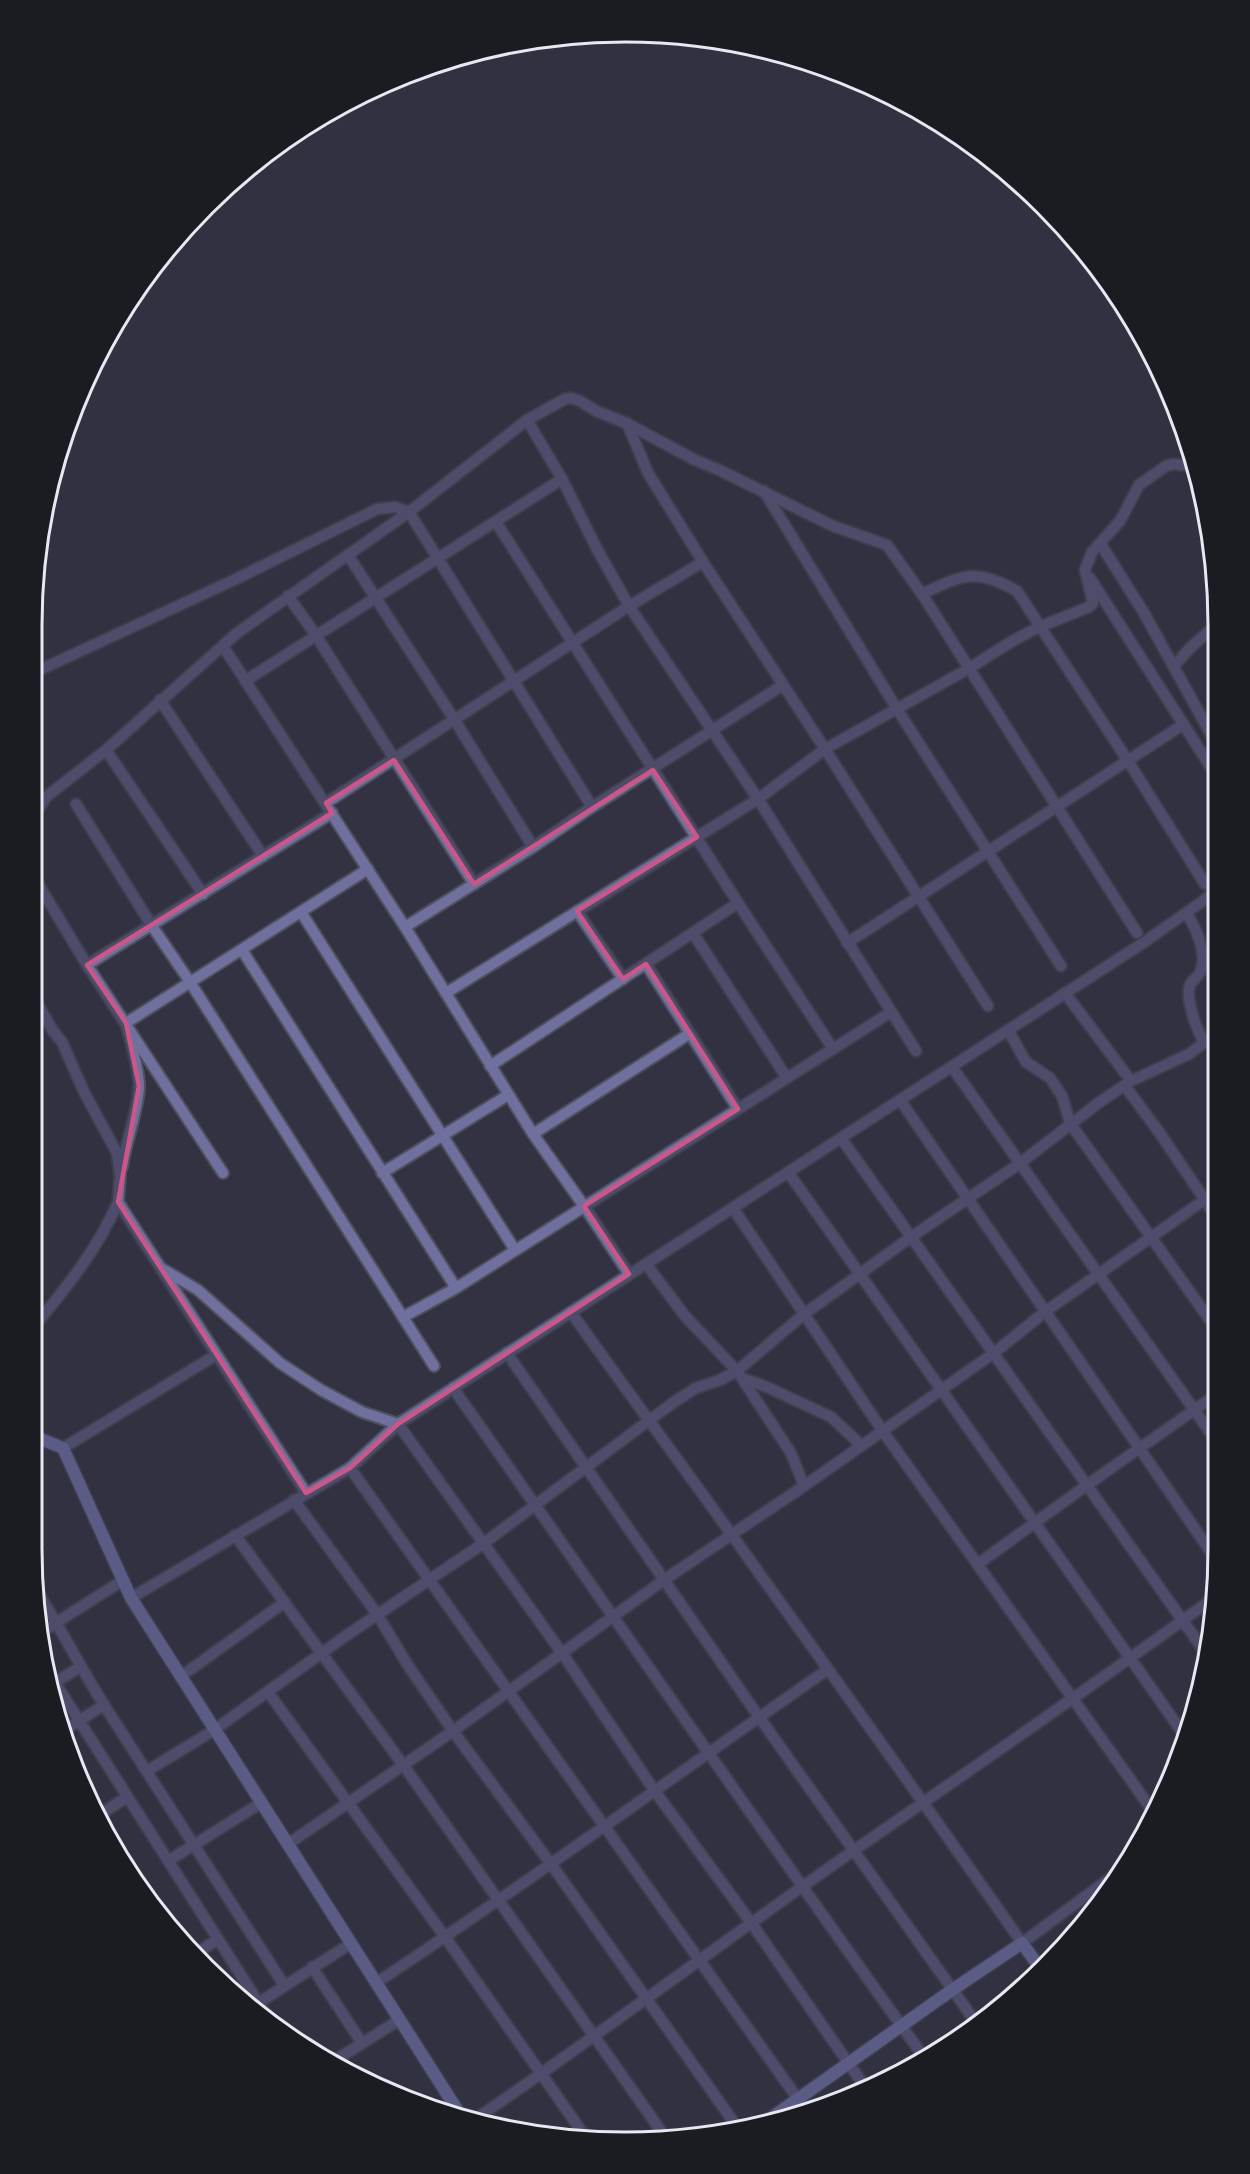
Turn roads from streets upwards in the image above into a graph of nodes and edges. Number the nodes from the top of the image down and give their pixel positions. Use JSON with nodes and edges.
{"nodes":[{"id":1,"x":527,"y":420,"type":"junction"},
{"id":2,"x":626,"y":423,"type":"junction"},
{"id":3,"x":1185,"y":465,"type":"edge"},
{"id":4,"x":562,"y":479,"type":"junction"},
{"id":5,"x":764,"y":491,"type":"junction"},
{"id":6,"x":409,"y":512,"type":"junction"},
{"id":7,"x":496,"y":522,"type":"junction"},
{"id":8,"x":1100,"y":543,"type":"junction"},
{"id":9,"x":348,"y":555,"type":"junction"},
{"id":10,"x":436,"y":558,"type":"junction"},
{"id":11,"x":703,"y":562,"type":"junction"},
{"id":12,"x":1085,"y":570,"type":"junction"},
{"id":13,"x":922,"y":594,"type":"junction"},
{"id":14,"x":288,"y":596,"type":"junction"},
{"id":15,"x":374,"y":597,"type":"junction"},
{"id":16,"x":629,"y":606,"type":"junction"},
{"id":17,"x":1039,"y":627,"type":"junction"},
{"id":18,"x":1208,"y":632,"type":"edge"},
{"id":19,"x":315,"y":634,"type":"junction"},
{"id":20,"x":573,"y":644,"type":"junction"},
{"id":21,"x":223,"y":646,"type":"junction"},
{"id":22,"x":1174,"y":666,"type":"junction"},
{"id":23,"x":42,"y":669,"type":"edge"},
{"id":24,"x":968,"y":669,"type":"junction"},
{"id":25,"x":245,"y":681,"type":"junction"},
{"id":26,"x":513,"y":681,"type":"junction"},
{"id":27,"x":783,"y":685,"type":"junction"},
{"id":28,"x":160,"y":700,"type":"junction"},
{"id":29,"x":897,"y":710,"type":"junction"},
{"id":30,"x":454,"y":719,"type":"junction"},
{"id":31,"x":1184,"y":724,"type":"junction"},
{"id":32,"x":1208,"y":729,"type":"edge"},
{"id":33,"x":712,"y":732,"type":"junction"},
{"id":34,"x":825,"y":749,"type":"junction"},
{"id":35,"x":106,"y":750,"type":"junction"},
{"id":36,"x":394,"y":760,"type":"junction"},
{"id":37,"x":1128,"y":760,"type":"junction"},
{"id":38,"x":1208,"y":763,"type":"edge"},
{"id":39,"x":653,"y":770,"type":"junction"},
{"id":40,"x":758,"y":799,"type":"junction"},
{"id":41,"x":42,"y":803,"type":"edge"},
{"id":42,"x":76,"y":804,"type":"dead end"},
{"id":43,"x":1058,"y":806,"type":"junction"},
{"id":44,"x":592,"y":807,"type":"junction"},
{"id":45,"x":329,"y":808,"type":"junction"},
{"id":46,"x":697,"y":837,"type":"junction"},
{"id":47,"x":533,"y":848,"type":"junction"},
{"id":48,"x":988,"y":851,"type":"junction"},
{"id":49,"x":263,"y":856,"type":"junction"},
{"id":50,"x":368,"y":869,"type":"junction"},
{"id":51,"x":1208,"y":882,"type":"edge"},
{"id":52,"x":474,"y":884,"type":"junction"},
{"id":53,"x":42,"y":891,"type":"edge"},
{"id":54,"x":203,"y":894,"type":"junction"},
{"id":55,"x":918,"y":897,"type":"junction"},
{"id":56,"x":1208,"y":897,"type":"edge"},
{"id":57,"x":738,"y":903,"type":"junction"},
{"id":58,"x":577,"y":910,"type":"junction"},
{"id":59,"x":302,"y":912,"type":"junction"},
{"id":60,"x":1186,"y":913,"type":"junction"},
{"id":61,"x":152,"y":926,"type":"junction"},
{"id":62,"x":405,"y":927,"type":"junction"},
{"id":63,"x":693,"y":933,"type":"junction"},
{"id":64,"x":1137,"y":933,"type":"dead end"},
{"id":65,"x":847,"y":943,"type":"junction"},
{"id":66,"x":242,"y":950,"type":"junction"},
{"id":67,"x":87,"y":964,"type":"junction"},
{"id":68,"x":646,"y":964,"type":"junction"},
{"id":69,"x":1061,"y":966,"type":"dead end"},
{"id":70,"x":623,"y":979,"type":"junction"},
{"id":71,"x":190,"y":982,"type":"junction"},
{"id":72,"x":446,"y":993,"type":"junction"},
{"id":73,"x":1065,"y":993,"type":"junction"},
{"id":74,"x":988,"y":1006,"type":"dead end"},
{"id":75,"x":42,"y":1012,"type":"edge"},
{"id":76,"x":891,"y":1012,"type":"junction"},
{"id":77,"x":126,"y":1023,"type":"junction"},
{"id":78,"x":1008,"y":1030,"type":"junction"},
{"id":79,"x":689,"y":1034,"type":"junction"},
{"id":80,"x":1208,"y":1039,"type":"edge"},
{"id":81,"x":1204,"y":1042,"type":"junction"},
{"id":82,"x":833,"y":1048,"type":"junction"},
{"id":83,"x":916,"y":1052,"type":"dead end"},
{"id":84,"x":490,"y":1066,"type":"junction"},
{"id":85,"x":952,"y":1067,"type":"junction"},
{"id":86,"x":787,"y":1078,"type":"junction"},
{"id":87,"x":1128,"y":1084,"type":"junction"},
{"id":88,"x":508,"y":1095,"type":"junction"},
{"id":89,"x":900,"y":1100,"type":"junction"},
{"id":90,"x":738,"y":1109,"type":"junction"},
{"id":91,"x":1070,"y":1124,"type":"junction"},
{"id":92,"x":533,"y":1134,"type":"junction"},
{"id":93,"x":442,"y":1136,"type":"junction"},
{"id":94,"x":841,"y":1138,"type":"junction"},
{"id":95,"x":1019,"y":1164,"type":"junction"},
{"id":96,"x":788,"y":1172,"type":"junction"},
{"id":97,"x":223,"y":1173,"type":"dead end"},
{"id":98,"x":382,"y":1173,"type":"junction"},
{"id":99,"x":120,"y":1176,"type":"junction"},
{"id":100,"x":1208,"y":1197,"type":"edge"},
{"id":101,"x":967,"y":1200,"type":"junction"},
{"id":102,"x":1204,"y":1200,"type":"junction"},
{"id":103,"x":118,"y":1202,"type":"junction"},
{"id":104,"x":584,"y":1206,"type":"junction"},
{"id":105,"x":1208,"y":1206,"type":"edge"},
{"id":106,"x":732,"y":1208,"type":"junction"},
{"id":107,"x":911,"y":1237,"type":"junction"},
{"id":108,"x":1151,"y":1237,"type":"junction"},
{"id":109,"x":515,"y":1250,"type":"junction"},
{"id":110,"x":646,"y":1264,"type":"junction"},
{"id":111,"x":161,"y":1268,"type":"junction"},
{"id":112,"x":1099,"y":1274,"type":"junction"},
{"id":113,"x":630,"y":1275,"type":"junction"},
{"id":114,"x":860,"y":1275,"type":"junction"},
{"id":115,"x":456,"y":1288,"type":"junction"},
{"id":116,"x":1046,"y":1311,"type":"junction"},
{"id":117,"x":571,"y":1312,"type":"junction"},
{"id":118,"x":803,"y":1315,"type":"junction"},
{"id":119,"x":42,"y":1316,"type":"edge"},
{"id":120,"x":403,"y":1317,"type":"junction"},
{"id":121,"x":1208,"y":1317,"type":"edge"},
{"id":122,"x":507,"y":1353,"type":"junction"},
{"id":123,"x":994,"y":1353,"type":"junction"},
{"id":124,"x":216,"y":1355,"type":"junction"},
{"id":125,"x":435,"y":1366,"type":"dead end"},
{"id":126,"x":739,"y":1375,"type":"junction"},
{"id":127,"x":453,"y":1388,"type":"junction"},
{"id":128,"x":941,"y":1389,"type":"junction"},
{"id":129,"x":1208,"y":1401,"type":"edge"},
{"id":130,"x":1195,"y":1410,"type":"junction"},
{"id":131,"x":648,"y":1422,"type":"junction"},
{"id":132,"x":398,"y":1424,"type":"junction"},
{"id":133,"x":1208,"y":1429,"type":"edge"},
{"id":134,"x":882,"y":1430,"type":"junction"},
{"id":135,"x":42,"y":1439,"type":"edge"},
{"id":136,"x":861,"y":1445,"type":"junction"},
{"id":137,"x":63,"y":1448,"type":"junction"},
{"id":138,"x":1138,"y":1449,"type":"junction"},
{"id":139,"x":586,"y":1467,"type":"junction"},
{"id":140,"x":351,"y":1468,"type":"junction"},
{"id":141,"x":1087,"y":1485,"type":"junction"},
{"id":142,"x":804,"y":1486,"type":"junction"},
{"id":143,"x":306,"y":1493,"type":"junction"},
{"id":144,"x":294,"y":1500,"type":"junction"},
{"id":145,"x":535,"y":1504,"type":"junction"},
{"id":146,"x":1035,"y":1522,"type":"junction"},
{"id":147,"x":730,"y":1534,"type":"junction"},
{"id":148,"x":235,"y":1535,"type":"junction"},
{"id":149,"x":484,"y":1543,"type":"junction"},
{"id":150,"x":1208,"y":1548,"type":"edge"},
{"id":151,"x":978,"y":1564,"type":"junction"},
{"id":152,"x":430,"y":1578,"type":"junction"},
{"id":153,"x":664,"y":1580,"type":"junction"},
{"id":154,"x":122,"y":1581,"type":"junction"},
{"id":155,"x":131,"y":1598,"type":"junction"},
{"id":156,"x":285,"y":1602,"type":"junction"},
{"id":157,"x":45,"y":1603,"type":"edge"},
{"id":158,"x":1205,"y":1604,"type":"edge"},
{"id":159,"x":377,"y":1614,"type":"junction"},
{"id":160,"x":614,"y":1616,"type":"junction"},
{"id":161,"x":1182,"y":1621,"type":"junction"},
{"id":162,"x":57,"y":1622,"type":"junction"},
{"id":163,"x":47,"y":1628,"type":"edge"},
{"id":164,"x":1200,"y":1646,"type":"edge"},
{"id":165,"x":323,"y":1653,"type":"junction"},
{"id":166,"x":562,"y":1653,"type":"junction"},
{"id":167,"x":1131,"y":1658,"type":"junction"},
{"id":168,"x":80,"y":1667,"type":"junction"},
{"id":169,"x":827,"y":1670,"type":"junction"},
{"id":170,"x":180,"y":1677,"type":"junction"},
{"id":171,"x":57,"y":1681,"type":"edge"},
{"id":172,"x":510,"y":1691,"type":"junction"},
{"id":173,"x":60,"y":1692,"type":"edge"},
{"id":174,"x":268,"y":1692,"type":"junction"},
{"id":175,"x":1072,"y":1698,"type":"junction"},
{"id":176,"x":104,"y":1705,"type":"junction"},
{"id":177,"x":759,"y":1717,"type":"junction"},
{"id":178,"x":79,"y":1721,"type":"junction"},
{"id":179,"x":70,"y":1726,"type":"edge"},
{"id":180,"x":1179,"y":1728,"type":"edge"},
{"id":181,"x":214,"y":1730,"type":"junction"},
{"id":182,"x":453,"y":1731,"type":"junction"},
{"id":183,"x":707,"y":1753,"type":"junction"},
{"id":184,"x":404,"y":1766,"type":"junction"},
{"id":185,"x":147,"y":1771,"type":"junction"},
{"id":186,"x":654,"y":1790,"type":"junction"},
{"id":187,"x":127,"y":1797,"type":"junction"},
{"id":188,"x":261,"y":1803,"type":"junction"},
{"id":189,"x":349,"y":1803,"type":"junction"},
{"id":190,"x":925,"y":1803,"type":"junction"},
{"id":191,"x":1149,"y":1805,"type":"edge"},
{"id":192,"x":104,"y":1812,"type":"edge"},
{"id":193,"x":604,"y":1826,"type":"junction"},
{"id":194,"x":288,"y":1844,"type":"junction"},
{"id":195,"x":194,"y":1845,"type":"junction"},
{"id":196,"x":855,"y":1850,"type":"junction"},
{"id":197,"x":168,"y":1861,"type":"junction"},
{"id":198,"x":551,"y":1864,"type":"junction"},
{"id":199,"x":1102,"y":1884,"type":"edge"},
{"id":200,"x":803,"y":1888,"type":"junction"},
{"id":201,"x":499,"y":1900,"type":"junction"},
{"id":202,"x":752,"y":1924,"type":"junction"},
{"id":203,"x":446,"y":1937,"type":"junction"},
{"id":204,"x":218,"y":1940,"type":"junction"},
{"id":205,"x":1022,"y":1943,"type":"junction"},
{"id":206,"x":350,"y":1944,"type":"junction"},
{"id":207,"x":202,"y":1950,"type":"edge"},
{"id":208,"x":700,"y":1961,"type":"junction"},
{"id":209,"x":1036,"y":1962,"type":"edge"},
{"id":210,"x":312,"y":1967,"type":"junction"},
{"id":211,"x":376,"y":1983,"type":"junction"},
{"id":212,"x":284,"y":1985,"type":"junction"},
{"id":213,"x":952,"y":1990,"type":"junction"},
{"id":214,"x":249,"y":1994,"type":"edge"},
{"id":215,"x":646,"y":1999,"type":"junction"},
{"id":216,"x":258,"y":2002,"type":"edge"},
{"id":217,"x":972,"y":2018,"type":"edge"},
{"id":218,"x":399,"y":2020,"type":"junction"},
{"id":219,"x":901,"y":2026,"type":"junction"},
{"id":220,"x":594,"y":2036,"type":"junction"},
{"id":221,"x":362,"y":2043,"type":"junction"},
{"id":222,"x":920,"y":2052,"type":"edge"},
{"id":223,"x":340,"y":2058,"type":"edge"},
{"id":224,"x":848,"y":2064,"type":"junction"},
{"id":225,"x":541,"y":2074,"type":"junction"},
{"id":226,"x":861,"y":2082,"type":"edge"},
{"id":227,"x":798,"y":2099,"type":"junction"},
{"id":228,"x":454,"y":2106,"type":"edge"},
{"id":229,"x":782,"y":2110,"type":"edge"},
{"id":230,"x":483,"y":2114,"type":"edge"},
{"id":231,"x":733,"y":2122,"type":"edge"},
{"id":232,"x":581,"y":2130,"type":"edge"},
{"id":233,"x":661,"y":2131,"type":"edge"}],
"edges":[{"from":1,"to":2,"type":"street"},
{"from":1,"to":4,"type":"street"},
{"from":1,"to":6,"type":"street"},
{"from":2,"to":5,"type":"street"},
{"from":2,"to":11,"type":"street"},
{"from":3,"to":8,"type":"street"},
{"from":4,"to":7,"type":"street"},
{"from":4,"to":16,"type":"street"},
{"from":5,"to":13,"type":"street"},
{"from":5,"to":29,"type":"street"},
{"from":6,"to":9,"type":"street"},
{"from":6,"to":10,"type":"street"},
{"from":6,"to":23,"type":"street"},
{"from":7,"to":10,"type":"street"},
{"from":7,"to":20,"type":"street"},
{"from":8,"to":12,"type":"street"},
{"from":8,"to":22,"type":"street"},
{"from":9,"to":14,"type":"street"},
{"from":9,"to":15,"type":"street"},
{"from":10,"to":15,"type":"street"},
{"from":10,"to":26,"type":"street"},
{"from":11,"to":16,"type":"street"},
{"from":11,"to":27,"type":"street"},
{"from":12,"to":17,"type":"street"},
{"from":12,"to":31,"type":"street"},
{"from":13,"to":17,"type":"street"},
{"from":13,"to":24,"type":"street"},
{"from":14,"to":19,"type":"street"},
{"from":14,"to":21,"type":"street"},
{"from":15,"to":19,"type":"street"},
{"from":15,"to":30,"type":"street"},
{"from":16,"to":20,"type":"street"},
{"from":16,"to":33,"type":"street"},
{"from":17,"to":24,"type":"street"},
{"from":17,"to":37,"type":"street"},
{"from":18,"to":22,"type":"street"},
{"from":19,"to":25,"type":"street"},
{"from":19,"to":36,"type":"street"},
{"from":20,"to":26,"type":"street"},
{"from":20,"to":39,"type":"street"},
{"from":21,"to":25,"type":"street"},
{"from":21,"to":28,"type":"street"},
{"from":22,"to":32,"type":"street"},
{"from":24,"to":29,"type":"street"},
{"from":24,"to":43,"type":"street"},
{"from":25,"to":45,"type":"street"},
{"from":26,"to":30,"type":"street"},
{"from":26,"to":44,"type":"street"},
{"from":27,"to":33,"type":"street"},
{"from":27,"to":34,"type":"street"},
{"from":28,"to":35,"type":"street"},
{"from":28,"to":49,"type":"street"},
{"from":29,"to":34,"type":"street"},
{"from":29,"to":48,"type":"street"},
{"from":30,"to":36,"type":"street"},
{"from":30,"to":47,"type":"street"},
{"from":31,"to":37,"type":"street"},
{"from":31,"to":38,"type":"street"},
{"from":33,"to":39,"type":"street"},
{"from":33,"to":40,"type":"street"},
{"from":34,"to":40,"type":"street"},
{"from":34,"to":55,"type":"street"},
{"from":35,"to":41,"type":"street"},
{"from":35,"to":54,"type":"street"},
{"from":36,"to":45,"type":"street"},
{"from":36,"to":52,"type":"street"},
{"from":37,"to":43,"type":"street"},
{"from":37,"to":51,"type":"street"},
{"from":39,"to":44,"type":"street"},
{"from":39,"to":46,"type":"street"},
{"from":40,"to":46,"type":"street"},
{"from":40,"to":65,"type":"street"},
{"from":42,"to":61,"type":"street"},
{"from":43,"to":48,"type":"street"},
{"from":43,"to":64,"type":"street"},
{"from":44,"to":47,"type":"street"},
{"from":45,"to":49,"type":"street"},
{"from":45,"to":50,"type":"street"},
{"from":46,"to":57,"type":"street"},
{"from":46,"to":58,"type":"street"},
{"from":47,"to":52,"type":"street"},
{"from":48,"to":55,"type":"street"},
{"from":48,"to":69,"type":"street"},
{"from":49,"to":54,"type":"street"},
{"from":50,"to":59,"type":"street"},
{"from":50,"to":62,"type":"street"},
{"from":52,"to":62,"type":"street"},
{"from":53,"to":67,"type":"street"},
{"from":54,"to":61,"type":"street"},
{"from":55,"to":65,"type":"street"},
{"from":55,"to":74,"type":"street"},
{"from":56,"to":60,"type":"street"},
{"from":57,"to":63,"type":"street"},
{"from":57,"to":82,"type":"street"},
{"from":58,"to":70,"type":"street"},
{"from":58,"to":72,"type":"street"},
{"from":59,"to":66,"type":"street"},
{"from":59,"to":93,"type":"street"},
{"from":60,"to":73,"type":"street"},
{"from":60,"to":81,"type":"street"},
{"from":61,"to":67,"type":"street"},
{"from":61,"to":71,"type":"street"},
{"from":62,"to":72,"type":"street"},
{"from":63,"to":68,"type":"street"},
{"from":63,"to":86,"type":"street"},
{"from":65,"to":76,"type":"street"},
{"from":66,"to":71,"type":"street"},
{"from":66,"to":98,"type":"street"},
{"from":67,"to":77,"type":"street"},
{"from":68,"to":70,"type":"street"},
{"from":68,"to":79,"type":"street"},
{"from":70,"to":84,"type":"street"},
{"from":71,"to":77,"type":"street"},
{"from":71,"to":120,"type":"street"},
{"from":72,"to":84,"type":"street"},
{"from":73,"to":78,"type":"street"},
{"from":73,"to":87,"type":"street"},
{"from":75,"to":99,"type":"street"},
{"from":76,"to":82,"type":"street"},
{"from":76,"to":83,"type":"street"},
{"from":77,"to":97,"type":"street"},
{"from":77,"to":99,"type":"street"},
{"from":78,"to":85,"type":"street"},
{"from":78,"to":91,"type":"street"},
{"from":79,"to":90,"type":"street"},
{"from":79,"to":92,"type":"street"},
{"from":80,"to":81,"type":"street"},
{"from":81,"to":87,"type":"street"},
{"from":82,"to":86,"type":"street"},
{"from":84,"to":88,"type":"street"},
{"from":85,"to":89,"type":"street"},
{"from":85,"to":95,"type":"street"},
{"from":86,"to":90,"type":"street"},
{"from":87,"to":91,"type":"street"},
{"from":87,"to":102,"type":"street"},
{"from":88,"to":92,"type":"street"},
{"from":88,"to":93,"type":"street"},
{"from":89,"to":94,"type":"street"},
{"from":89,"to":101,"type":"street"},
{"from":90,"to":104,"type":"street"},
{"from":91,"to":95,"type":"street"},
{"from":91,"to":108,"type":"street"},
{"from":92,"to":104,"type":"street"},
{"from":93,"to":98,"type":"street"},
{"from":93,"to":109,"type":"street"},
{"from":94,"to":96,"type":"street"},
{"from":94,"to":107,"type":"street"},
{"from":95,"to":101,"type":"street"},
{"from":95,"to":112,"type":"street"},
{"from":96,"to":106,"type":"street"},
{"from":96,"to":114,"type":"street"},
{"from":98,"to":115,"type":"street"},
{"from":99,"to":103,"type":"street"},
{"from":100,"to":102,"type":"street"},
{"from":101,"to":107,"type":"street"},
{"from":101,"to":116,"type":"street"},
{"from":102,"to":105,"type":"street"},
{"from":102,"to":108,"type":"street"},
{"from":103,"to":111,"type":"street"},
{"from":103,"to":119,"type":"street"},
{"from":104,"to":109,"type":"street"},
{"from":104,"to":113,"type":"street"},
{"from":106,"to":110,"type":"street"},
{"from":106,"to":118,"type":"street"},
{"from":107,"to":114,"type":"street"},
{"from":107,"to":123,"type":"street"},
{"from":108,"to":112,"type":"street"},
{"from":108,"to":121,"type":"street"},
{"from":109,"to":115,"type":"street"},
{"from":110,"to":113,"type":"street"},
{"from":110,"to":126,"type":"street"},
{"from":111,"to":124,"type":"street"},
{"from":111,"to":132,"type":"street"},
{"from":112,"to":116,"type":"street"},
{"from":112,"to":130,"type":"street"},
{"from":113,"to":117,"type":"street"},
{"from":114,"to":118,"type":"street"},
{"from":114,"to":128,"type":"street"},
{"from":115,"to":120,"type":"street"},
{"from":116,"to":123,"type":"street"},
{"from":116,"to":138,"type":"street"},
{"from":117,"to":122,"type":"street"},
{"from":117,"to":131,"type":"street"},
{"from":118,"to":126,"type":"street"},
{"from":118,"to":134,"type":"street"},
{"from":120,"to":125,"type":"street"},
{"from":122,"to":127,"type":"street"},
{"from":122,"to":139,"type":"street"},
{"from":123,"to":128,"type":"street"},
{"from":123,"to":141,"type":"street"},
{"from":124,"to":137,"type":"street"},
{"from":124,"to":143,"type":"street"},
{"from":126,"to":131,"type":"street"},
{"from":126,"to":136,"type":"street"},
{"from":126,"to":142,"type":"street"},
{"from":127,"to":132,"type":"street"},
{"from":127,"to":145,"type":"street"},
{"from":128,"to":134,"type":"street"},
{"from":128,"to":146,"type":"street"},
{"from":129,"to":130,"type":"street"},
{"from":130,"to":133,"type":"street"},
{"from":130,"to":138,"type":"street"},
{"from":131,"to":139,"type":"street"},
{"from":131,"to":147,"type":"street"},
{"from":132,"to":140,"type":"street"},
{"from":132,"to":149,"type":"street"},
{"from":134,"to":136,"type":"street"},
{"from":134,"to":151,"type":"street"},
{"from":135,"to":137,"type":"street"},
{"from":136,"to":142,"type":"street"},
{"from":137,"to":154,"type":"street"},
{"from":138,"to":141,"type":"street"},
{"from":138,"to":150,"type":"street"},
{"from":139,"to":145,"type":"street"},
{"from":139,"to":153,"type":"street"},
{"from":140,"to":143,"type":"street"},
{"from":140,"to":152,"type":"street"},
{"from":141,"to":146,"type":"street"},
{"from":141,"to":161,"type":"street"},
{"from":142,"to":147,"type":"street"},
{"from":143,"to":144,"type":"street"},
{"from":144,"to":148,"type":"street"},
{"from":144,"to":159,"type":"street"},
{"from":145,"to":149,"type":"street"},
{"from":145,"to":160,"type":"street"},
{"from":146,"to":151,"type":"street"},
{"from":146,"to":167,"type":"street"},
{"from":147,"to":153,"type":"street"},
{"from":147,"to":169,"type":"street"},
{"from":148,"to":155,"type":"street"},
{"from":148,"to":156,"type":"street"},
{"from":149,"to":152,"type":"street"},
{"from":149,"to":166,"type":"street"},
{"from":151,"to":175,"type":"street"},
{"from":152,"to":159,"type":"street"},
{"from":152,"to":172,"type":"street"},
{"from":153,"to":160,"type":"street"},
{"from":153,"to":177,"type":"street"},
{"from":154,"to":155,"type":"street"},
{"from":154,"to":162,"type":"street"},
{"from":155,"to":170,"type":"street"},
{"from":156,"to":165,"type":"street"},
{"from":156,"to":170,"type":"street"},
{"from":157,"to":162,"type":"street"},
{"from":158,"to":161,"type":"street"},
{"from":159,"to":165,"type":"street"},
{"from":159,"to":182,"type":"street"},
{"from":160,"to":166,"type":"street"},
{"from":160,"to":183,"type":"street"},
{"from":161,"to":164,"type":"street"},
{"from":161,"to":167,"type":"street"},
{"from":162,"to":163,"type":"street"},
{"from":162,"to":168,"type":"street"},
{"from":165,"to":174,"type":"street"},
{"from":165,"to":184,"type":"street"},
{"from":166,"to":172,"type":"street"},
{"from":166,"to":186,"type":"street"},
{"from":167,"to":175,"type":"street"},
{"from":167,"to":180,"type":"street"},
{"from":168,"to":171,"type":"street"},
{"from":168,"to":176,"type":"street"},
{"from":169,"to":177,"type":"street"},
{"from":169,"to":190,"type":"street"},
{"from":170,"to":181,"type":"street"},
{"from":172,"to":182,"type":"street"},
{"from":172,"to":193,"type":"street"},
{"from":173,"to":178,"type":"street"},
{"from":174,"to":181,"type":"street"},
{"from":174,"to":189,"type":"street"},
{"from":175,"to":190,"type":"street"},
{"from":175,"to":191,"type":"street"},
{"from":176,"to":178,"type":"street"},
{"from":176,"to":185,"type":"street"},
{"from":177,"to":183,"type":"street"},
{"from":177,"to":196,"type":"street"},
{"from":178,"to":179,"type":"street"},
{"from":178,"to":187,"type":"street"},
{"from":181,"to":185,"type":"street"},
{"from":181,"to":188,"type":"street"},
{"from":182,"to":184,"type":"street"},
{"from":182,"to":198,"type":"street"},
{"from":183,"to":186,"type":"street"},
{"from":183,"to":200,"type":"street"},
{"from":184,"to":189,"type":"street"},
{"from":184,"to":201,"type":"street"},
{"from":185,"to":195,"type":"street"},
{"from":186,"to":193,"type":"street"},
{"from":186,"to":202,"type":"street"},
{"from":187,"to":192,"type":"street"},
{"from":187,"to":197,"type":"street"},
{"from":188,"to":194,"type":"street"},
{"from":188,"to":195,"type":"street"},
{"from":189,"to":194,"type":"street"},
{"from":189,"to":203,"type":"street"},
{"from":190,"to":196,"type":"street"},
{"from":190,"to":205,"type":"street"},
{"from":193,"to":198,"type":"street"},
{"from":193,"to":208,"type":"street"},
{"from":194,"to":206,"type":"street"},
{"from":195,"to":197,"type":"street"},
{"from":195,"to":212,"type":"street"},
{"from":196,"to":200,"type":"street"},
{"from":196,"to":213,"type":"street"},
{"from":197,"to":204,"type":"street"},
{"from":198,"to":201,"type":"street"},
{"from":198,"to":215,"type":"street"},
{"from":199,"to":205,"type":"street"},
{"from":200,"to":202,"type":"street"},
{"from":200,"to":219,"type":"street"},
{"from":201,"to":203,"type":"street"},
{"from":201,"to":220,"type":"street"},
{"from":202,"to":208,"type":"street"},
{"from":202,"to":224,"type":"street"},
{"from":203,"to":211,"type":"street"},
{"from":203,"to":225,"type":"street"},
{"from":204,"to":207,"type":"street"},
{"from":204,"to":214,"type":"street"},
{"from":205,"to":209,"type":"street"},
{"from":205,"to":213,"type":"street"},
{"from":206,"to":210,"type":"street"},
{"from":206,"to":211,"type":"street"},
{"from":208,"to":215,"type":"street"},
{"from":208,"to":227,"type":"street"},
{"from":210,"to":212,"type":"street"},
{"from":210,"to":221,"type":"street"},
{"from":211,"to":218,"type":"street"},
{"from":212,"to":216,"type":"street"},
{"from":213,"to":217,"type":"street"},
{"from":213,"to":219,"type":"street"},
{"from":215,"to":220,"type":"street"},
{"from":215,"to":231,"type":"street"},
{"from":218,"to":221,"type":"street"},
{"from":218,"to":228,"type":"street"},
{"from":219,"to":222,"type":"street"},
{"from":219,"to":224,"type":"street"},
{"from":220,"to":225,"type":"street"},
{"from":220,"to":233,"type":"street"},
{"from":221,"to":223,"type":"street"},
{"from":224,"to":226,"type":"street"},
{"from":224,"to":227,"type":"street"},
{"from":225,"to":230,"type":"street"},
{"from":225,"to":232,"type":"street"},
{"from":227,"to":229,"type":"street"}]}
